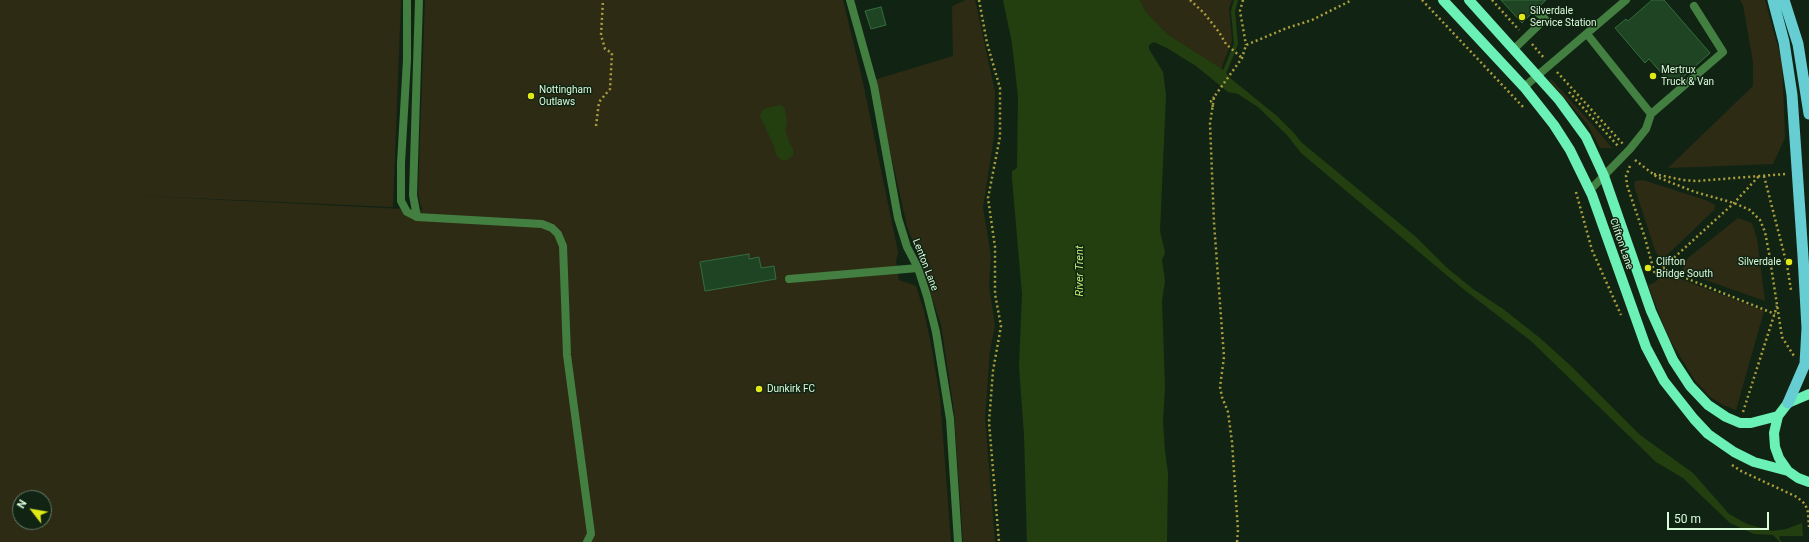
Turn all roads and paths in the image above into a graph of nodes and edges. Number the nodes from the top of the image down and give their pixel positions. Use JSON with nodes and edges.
{"nodes":[{"id":1,"x":408,"y":0,"type":"edge"},
{"id":2,"x":419,"y":0,"type":"edge"},
{"id":3,"x":603,"y":0,"type":"edge"},
{"id":4,"x":850,"y":0,"type":"edge"},
{"id":5,"x":979,"y":0,"type":"edge"},
{"id":6,"x":1190,"y":0,"type":"edge"},
{"id":7,"x":1243,"y":0,"type":"edge"},
{"id":8,"x":1352,"y":0,"type":"edge"},
{"id":9,"x":1422,"y":0,"type":"edge"},
{"id":10,"x":1443,"y":0,"type":"edge"},
{"id":11,"x":1469,"y":0,"type":"edge"},
{"id":12,"x":1492,"y":0,"type":"edge"},
{"id":13,"x":1626,"y":0,"type":"edge"},
{"id":14,"x":1773,"y":0,"type":"edge"},
{"id":15,"x":1784,"y":0,"type":"edge"},
{"id":16,"x":1694,"y":6,"type":"dead end"},
{"id":17,"x":1536,"y":10,"type":"dead end"},
{"id":18,"x":1587,"y":34,"type":"junction"},
{"id":19,"x":1526,"y":38,"type":"junction"},
{"id":20,"x":1246,"y":45,"type":"junction"},
{"id":21,"x":1514,"y":49,"type":"junction"},
{"id":22,"x":1242,"y":58,"type":"junction"},
{"id":23,"x":1550,"y":64,"type":"junction"},
{"id":24,"x":1537,"y":74,"type":"junction"},
{"id":25,"x":1524,"y":87,"type":"junction"},
{"id":26,"x":1526,"y":110,"type":"dead end"},
{"id":27,"x":1651,"y":114,"type":"junction"},
{"id":28,"x":1809,"y":114,"type":"edge"},
{"id":29,"x":596,"y":126,"type":"dead end"},
{"id":30,"x":1630,"y":150,"type":"junction"},
{"id":31,"x":1785,"y":174,"type":"dead end"},
{"id":32,"x":1604,"y":176,"type":"junction"},
{"id":33,"x":1759,"y":176,"type":"junction"},
{"id":34,"x":1764,"y":176,"type":"junction"},
{"id":35,"x":1574,"y":185,"type":"dead end"},
{"id":36,"x":1590,"y":190,"type":"junction"},
{"id":37,"x":1734,"y":203,"type":"junction"},
{"id":38,"x":417,"y":217,"type":"junction"},
{"id":39,"x":918,"y":268,"type":"junction"},
{"id":40,"x":1663,"y":269,"type":"junction"},
{"id":41,"x":789,"y":279,"type":"dead end"},
{"id":42,"x":1792,"y":292,"type":"dead end"},
{"id":43,"x":1777,"y":306,"type":"junction"},
{"id":44,"x":1774,"y":313,"type":"junction"},
{"id":45,"x":1621,"y":317,"type":"dead end"},
{"id":46,"x":1779,"y":318,"type":"junction"},
{"id":47,"x":1798,"y":353,"type":"dead end"},
{"id":48,"x":1809,"y":394,"type":"edge"},
{"id":49,"x":1788,"y":403,"type":"junction"},
{"id":50,"x":1778,"y":416,"type":"junction"},
{"id":51,"x":1740,"y":423,"type":"junction"},
{"id":52,"x":1734,"y":452,"type":"junction"},
{"id":53,"x":1788,"y":471,"type":"junction"},
{"id":54,"x":1809,"y":482,"type":"edge"},
{"id":55,"x":1809,"y":527,"type":"edge"},
{"id":56,"x":590,"y":539,"type":"edge"},
{"id":57,"x":958,"y":542,"type":"edge"},
{"id":58,"x":999,"y":542,"type":"edge"},
{"id":59,"x":1237,"y":542,"type":"edge"}],
"edges":[{"from":1,"to":38,"type":"street"},
{"from":2,"to":38,"type":"street"},
{"from":3,"to":29,"type":"path"},
{"from":4,"to":39,"type":"street","name":"Lenton Lane"},
{"from":5,"to":58,"type":"path"},
{"from":6,"to":22,"type":"path"},
{"from":7,"to":20,"type":"path"},
{"from":8,"to":20,"type":"path"},
{"from":9,"to":26,"type":"path"},
{"from":10,"to":25,"type":"main road","name":"Clifton Lane"},
{"from":11,"to":21,"type":"main road","name":"Clifton Lane"},
{"from":12,"to":19,"type":"path"},
{"from":13,"to":18,"type":"street"},
{"from":14,"to":49,"type":"highway"},
{"from":15,"to":28,"type":"highway"},
{"from":16,"to":27,"type":"street"},
{"from":17,"to":19,"type":"street"},
{"from":18,"to":23,"type":"street"},
{"from":18,"to":27,"type":"street"},
{"from":19,"to":21,"type":"street"},
{"from":19,"to":23,"type":"path"},
{"from":20,"to":22,"type":"path"},
{"from":21,"to":24,"type":"main road","name":"Clifton Lane"},
{"from":22,"to":59,"type":"path"},
{"from":23,"to":24,"type":"street"},
{"from":23,"to":30,"type":"path"},
{"from":24,"to":25,"type":"street"},
{"from":24,"to":32,"type":"main road","name":"Clifton Lane"},
{"from":25,"to":36,"type":"main road","name":"Clifton Lane"},
{"from":27,"to":30,"type":"street"},
{"from":30,"to":32,"type":"street"},
{"from":30,"to":40,"type":"path"},
{"from":31,"to":34,"type":"path"},
{"from":32,"to":36,"type":"street"},
{"from":32,"to":51,"type":"main road","name":"Clifton Lane"},
{"from":33,"to":34,"type":"path"},
{"from":33,"to":37,"type":"path"},
{"from":33,"to":37,"type":"path"},
{"from":34,"to":42,"type":"path"},
{"from":35,"to":45,"type":"path"},
{"from":36,"to":52,"type":"main road","name":"Clifton Lane"},
{"from":37,"to":40,"type":"path"},
{"from":37,"to":43,"type":"path"},
{"from":38,"to":56,"type":"street"},
{"from":39,"to":41,"type":"street"},
{"from":39,"to":57,"type":"street","name":"Lenton Lane"},
{"from":40,"to":44,"type":"path"},
{"from":43,"to":44,"type":"path"},
{"from":43,"to":46,"type":"path"},
{"from":44,"to":46,"type":"path"},
{"from":44,"to":51,"type":"path"},
{"from":46,"to":47,"type":"path"},
{"from":48,"to":49,"type":"main road"},
{"from":49,"to":50,"type":"main road"},
{"from":50,"to":51,"type":"main road"},
{"from":50,"to":53,"type":"main road"},
{"from":52,"to":53,"type":"main road","name":"Clifton Lane"},
{"from":52,"to":55,"type":"path"},
{"from":53,"to":54,"type":"main road"}]}
